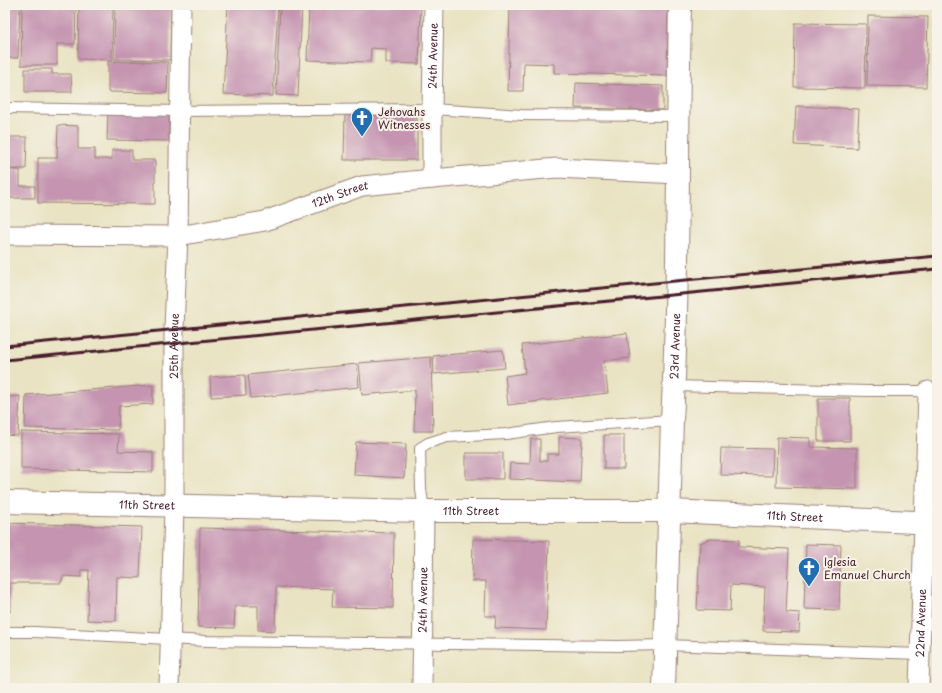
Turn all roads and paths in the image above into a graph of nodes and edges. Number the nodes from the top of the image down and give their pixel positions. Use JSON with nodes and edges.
{"nodes":[{"id":1,"x":181,"y":5,"type":"edge"},
{"id":2,"x":434,"y":5,"type":"edge"},
{"id":3,"x":680,"y":5,"type":"edge"},
{"id":4,"x":5,"y":108,"type":"edge"},
{"id":5,"x":432,"y":109,"type":"junction"},
{"id":6,"x":180,"y":111,"type":"junction"},
{"id":7,"x":678,"y":116,"type":"junction"},
{"id":8,"x":678,"y":174,"type":"junction"},
{"id":9,"x":432,"y":179,"type":"junction"},
{"id":10,"x":5,"y":236,"type":"edge"},
{"id":11,"x":178,"y":236,"type":"junction"},
{"id":12,"x":674,"y":386,"type":"junction"},
{"id":13,"x":932,"y":391,"type":"edge"},
{"id":14,"x":672,"y":420,"type":"junction"},
{"id":15,"x":5,"y":502,"type":"edge"},
{"id":16,"x":174,"y":507,"type":"junction"},
{"id":17,"x":424,"y":511,"type":"junction"},
{"id":18,"x":670,"y":511,"type":"junction"},
{"id":19,"x":930,"y":522,"type":"edge"},
{"id":20,"x":5,"y":632,"type":"edge"},
{"id":21,"x":171,"y":639,"type":"junction"},
{"id":22,"x":422,"y":644,"type":"junction"},
{"id":23,"x":666,"y":645,"type":"junction"},
{"id":24,"x":920,"y":654,"type":"junction"},
{"id":25,"x":169,"y":688,"type":"edge"},
{"id":26,"x":422,"y":688,"type":"edge"},
{"id":27,"x":664,"y":688,"type":"edge"},
{"id":28,"x":919,"y":688,"type":"edge"}],
"edges":[{"from":1,"to":6,"type":"street","name":"25th Avenue"},
{"from":2,"to":5,"type":"street","name":"24th Avenue"},
{"from":3,"to":7,"type":"street","name":"23rd Avenue"},
{"from":4,"to":6,"type":"lane"},
{"from":5,"to":6,"type":"lane"},
{"from":5,"to":7,"type":"lane"},
{"from":5,"to":9,"type":"street","name":"24th Avenue"},
{"from":6,"to":11,"type":"street","name":"25th Avenue"},
{"from":7,"to":8,"type":"street","name":"23rd Avenue"},
{"from":8,"to":9,"type":"street","name":"12th Street"},
{"from":8,"to":12,"type":"street","name":"23rd Avenue"},
{"from":9,"to":11,"type":"street","name":"12th Street"},
{"from":10,"to":11,"type":"street","name":"12th Street"},
{"from":11,"to":16,"type":"street","name":"25th Avenue"},
{"from":12,"to":13,"type":"lane"},
{"from":12,"to":14,"type":"street","name":"23rd Avenue"},
{"from":13,"to":19,"type":"street","name":"22nd Avenue"},
{"from":14,"to":17,"type":"lane"},
{"from":14,"to":18,"type":"street","name":"23rd Avenue"},
{"from":15,"to":16,"type":"street","name":"11th Street"},
{"from":16,"to":17,"type":"street","name":"11th Street"},
{"from":16,"to":21,"type":"street","name":"25th Avenue"},
{"from":17,"to":18,"type":"street","name":"11th Street"},
{"from":17,"to":22,"type":"street","name":"24th Avenue"},
{"from":18,"to":19,"type":"street","name":"11th Street"},
{"from":18,"to":23,"type":"street","name":"23rd Avenue"},
{"from":19,"to":24,"type":"street","name":"22nd Avenue"},
{"from":20,"to":21,"type":"lane"},
{"from":21,"to":22,"type":"lane"},
{"from":21,"to":25,"type":"street","name":"25th Avenue"},
{"from":22,"to":23,"type":"lane"},
{"from":22,"to":26,"type":"street","name":"24th Avenue"},
{"from":23,"to":24,"type":"lane"},
{"from":23,"to":27,"type":"street","name":"23rd Avenue"},
{"from":24,"to":28,"type":"street","name":"22nd Avenue"}]}
